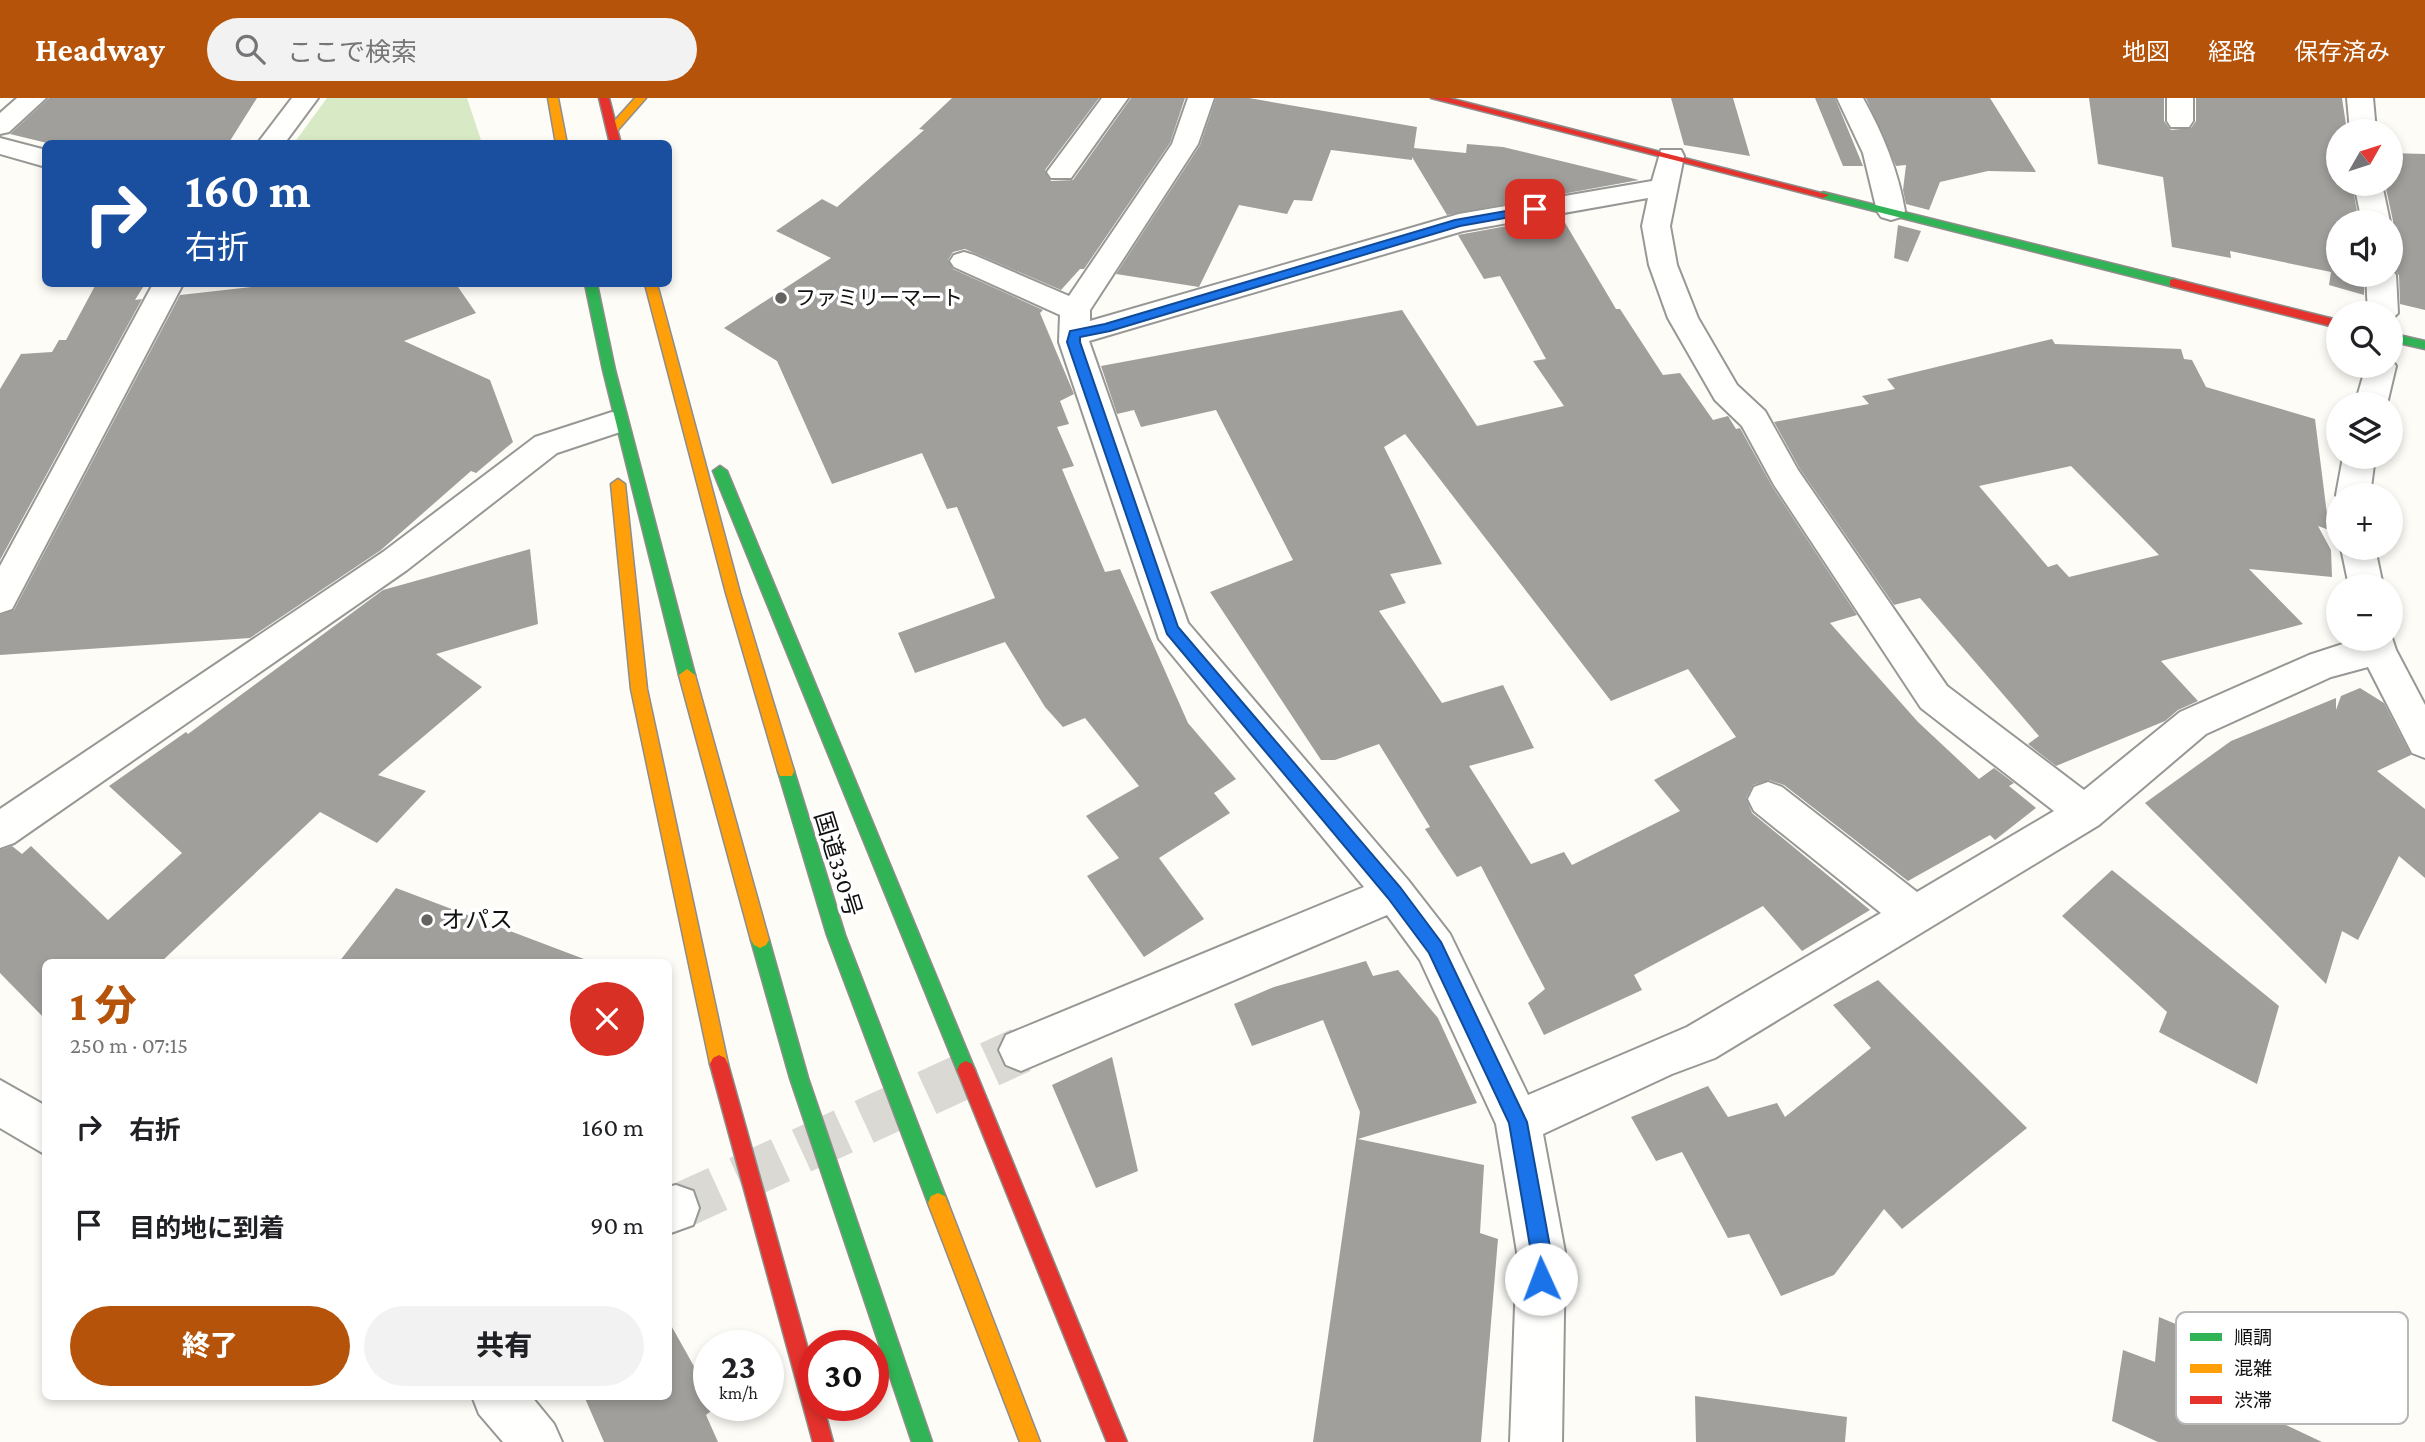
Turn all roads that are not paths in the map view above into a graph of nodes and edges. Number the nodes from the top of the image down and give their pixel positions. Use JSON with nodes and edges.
{"nodes":[{"id":1,"x":33,"y":98,"type":"edge"},
{"id":2,"x":305,"y":98,"type":"edge"},
{"id":3,"x":553,"y":98,"type":"edge"},
{"id":4,"x":604,"y":98,"type":"edge"},
{"id":5,"x":641,"y":98,"type":"edge"},
{"id":6,"x":1115,"y":98,"type":"edge"},
{"id":7,"x":1201,"y":98,"type":"edge"},
{"id":8,"x":1436,"y":98,"type":"edge"},
{"id":9,"x":1850,"y":98,"type":"edge"},
{"id":10,"x":2360,"y":98,"type":"edge"},
{"id":11,"x":2362,"y":119,"type":"edge"},
{"id":12,"x":0,"y":125,"type":"edge"},
{"id":13,"x":614,"y":136,"type":"edge"},
{"id":14,"x":273,"y":140,"type":"edge"},
{"id":15,"x":561,"y":140,"type":"edge"},
{"id":16,"x":0,"y":146,"type":"edge"},
{"id":17,"x":42,"y":158,"type":"edge"},
{"id":18,"x":1667,"y":171,"type":"junction"},
{"id":19,"x":1061,"y":172,"type":"dead end"},
{"id":20,"x":1891,"y":211,"type":"junction"},
{"id":21,"x":964,"y":261,"type":"dead end"},
{"id":22,"x":166,"y":287,"type":"edge"},
{"id":23,"x":592,"y":287,"type":"edge"},
{"id":24,"x":652,"y":287,"type":"edge"},
{"id":25,"x":2326,"y":321,"type":"edge"},
{"id":26,"x":1074,"y":322,"type":"junction"},
{"id":27,"x":2403,"y":340,"type":"edge"},
{"id":28,"x":2425,"y":345,"type":"edge"},
{"id":29,"x":669,"y":357,"type":"junction"},
{"id":30,"x":609,"y":370,"type":"junction"},
{"id":31,"x":612,"y":423,"type":"junction"},
{"id":32,"x":0,"y":599,"type":"edge"},
{"id":33,"x":2358,"y":651,"type":"edge"},
{"id":34,"x":2380,"y":651,"type":"edge"},
{"id":35,"x":2425,"y":742,"type":"edge"},
{"id":36,"x":1768,"y":799,"type":"dead end"},
{"id":37,"x":2085,"y":813,"type":"junction"},
{"id":38,"x":0,"y":831,"type":"edge"},
{"id":39,"x":1394,"y":893,"type":"junction"},
{"id":40,"x":1914,"y":914,"type":"junction"},
{"id":41,"x":1021,"y":1050,"type":"tunnel mouth"},
{"id":42,"x":0,"y":1102,"type":"edge"},
{"id":43,"x":1518,"y":1122,"type":"junction"},
{"id":44,"x":42,"y":1130,"type":"edge"},
{"id":45,"x":500,"y":1400,"type":"edge"},
{"id":46,"x":536,"y":1442,"type":"edge"},
{"id":47,"x":823,"y":1442,"type":"edge"},
{"id":48,"x":922,"y":1442,"type":"edge"},
{"id":49,"x":1030,"y":1442,"type":"edge"},
{"id":50,"x":1117,"y":1442,"type":"edge"},
{"id":51,"x":1536,"y":1442,"type":"edge"}],
"edges":[{"from":1,"to":12,"type":"street"},
{"from":2,"to":14,"type":"street"},
{"from":3,"to":15,"type":"main road"},
{"from":4,"to":13,"type":"main road"},
{"from":5,"to":13,"type":"main road"},
{"from":6,"to":19,"type":"street"},
{"from":7,"to":26,"type":"street"},
{"from":8,"to":18,"type":"main road"},
{"from":9,"to":20,"type":"street"},
{"from":10,"to":11,"type":"street"},
{"from":16,"to":17,"type":"street"},
{"from":18,"to":20,"type":"main road"},
{"from":18,"to":26,"type":"street"},
{"from":18,"to":37,"type":"street"},
{"from":20,"to":25,"type":"main road"},
{"from":21,"to":26,"type":"street"},
{"from":22,"to":32,"type":"street"},
{"from":23,"to":30,"type":"main road"},
{"from":24,"to":29,"type":"main road","name":"国道330号"},
{"from":26,"to":39,"type":"street"},
{"from":27,"to":28,"type":"main road"},
{"from":29,"to":49,"type":"main road","name":"国道330号"},
{"from":29,"to":50,"type":"main road"},
{"from":30,"to":31,"type":"main road"},
{"from":30,"to":48,"type":"main road"},
{"from":31,"to":38,"type":"street"},
{"from":31,"to":47,"type":"main road"},
{"from":33,"to":37,"type":"street"},
{"from":34,"to":35,"type":"street"},
{"from":36,"to":40,"type":"street"},
{"from":37,"to":40,"type":"street"},
{"from":39,"to":41,"type":"street"},
{"from":39,"to":43,"type":"street"},
{"from":40,"to":43,"type":"street"},
{"from":42,"to":44,"type":"street"},
{"from":43,"to":51,"type":"street"},
{"from":45,"to":46,"type":"street"}]}
